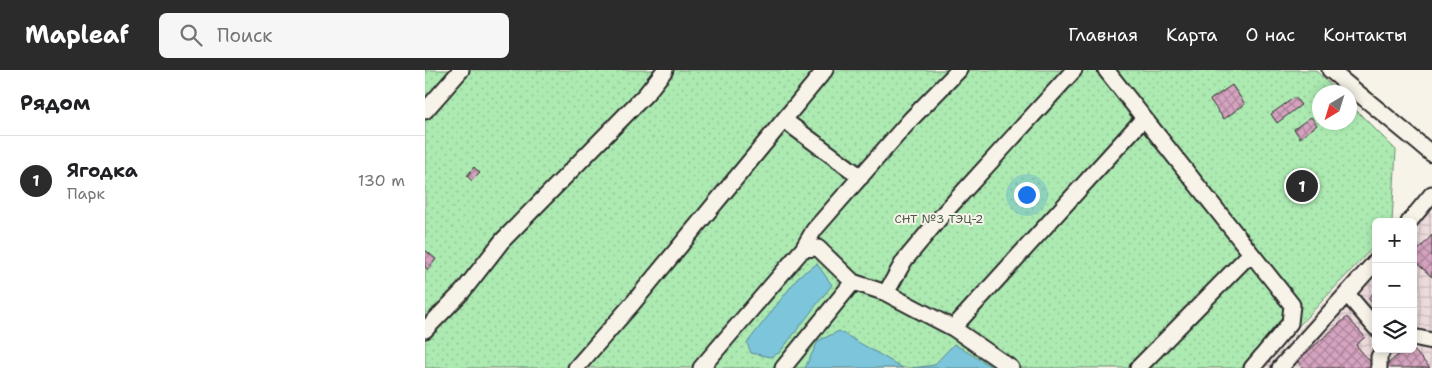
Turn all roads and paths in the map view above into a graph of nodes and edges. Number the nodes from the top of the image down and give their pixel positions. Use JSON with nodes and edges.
{"nodes":[{"id":1,"x":461,"y":70,"type":"edge"},
{"id":2,"x":665,"y":70,"type":"edge"},
{"id":3,"x":825,"y":70,"type":"edge"},
{"id":4,"x":959,"y":70,"type":"edge"},
{"id":5,"x":1073,"y":70,"type":"edge"},
{"id":6,"x":1106,"y":70,"type":"edge"},
{"id":7,"x":1330,"y":70,"type":"edge"},
{"id":8,"x":425,"y":111,"type":"edge"},
{"id":9,"x":1144,"y":118,"type":"junction"},
{"id":10,"x":784,"y":120,"type":"junction"},
{"id":11,"x":1432,"y":154,"type":"edge"},
{"id":12,"x":861,"y":176,"type":"junction"},
{"id":13,"x":1432,"y":194,"type":"edge"},
{"id":14,"x":1412,"y":218,"type":"edge"},
{"id":15,"x":803,"y":249,"type":"junction"},
{"id":16,"x":1251,"y":253,"type":"junction"},
{"id":17,"x":1374,"y":263,"type":"edge"},
{"id":18,"x":853,"y":282,"type":"junction"},
{"id":19,"x":886,"y":293,"type":"junction"},
{"id":20,"x":1347,"y":294,"type":"junction"},
{"id":21,"x":1372,"y":323,"type":"edge"},
{"id":22,"x":953,"y":328,"type":"junction"},
{"id":23,"x":425,"y":330,"type":"edge"},
{"id":24,"x":1417,"y":338,"type":"edge"},
{"id":25,"x":1432,"y":341,"type":"edge"},
{"id":26,"x":1381,"y":353,"type":"edge"},
{"id":27,"x":576,"y":368,"type":"edge"},
{"id":28,"x":701,"y":368,"type":"edge"},
{"id":29,"x":783,"y":368,"type":"edge"},
{"id":30,"x":1011,"y":368,"type":"edge"},
{"id":31,"x":1138,"y":368,"type":"edge"},
{"id":32,"x":1252,"y":368,"type":"edge"},
{"id":33,"x":1280,"y":368,"type":"edge"},
{"id":34,"x":1379,"y":368,"type":"edge"}],
"edges":[{"from":1,"to":8,"type":"lane"},
{"from":2,"to":23,"type":"lane"},
{"from":3,"to":10,"type":"lane"},
{"from":4,"to":12,"type":"lane"},
{"from":5,"to":19,"type":"lane"},
{"from":6,"to":9,"type":"lane"},
{"from":7,"to":11,"type":"lane"},
{"from":9,"to":16,"type":"lane"},
{"from":9,"to":22,"type":"lane"},
{"from":10,"to":12,"type":"lane"},
{"from":10,"to":27,"type":"lane"},
{"from":12,"to":15,"type":"lane"},
{"from":13,"to":14,"type":"lane"},
{"from":15,"to":18,"type":"lane"},
{"from":15,"to":28,"type":"lane"},
{"from":16,"to":31,"type":"lane"},
{"from":16,"to":32,"type":"lane"},
{"from":17,"to":20,"type":"lane"},
{"from":18,"to":19,"type":"lane"},
{"from":18,"to":29,"type":"lane"},
{"from":19,"to":22,"type":"lane"},
{"from":20,"to":21,"type":"lane"},
{"from":20,"to":33,"type":"lane"},
{"from":22,"to":30,"type":"lane"},
{"from":24,"to":25,"type":"lane"},
{"from":26,"to":34,"type":"lane"}]}
